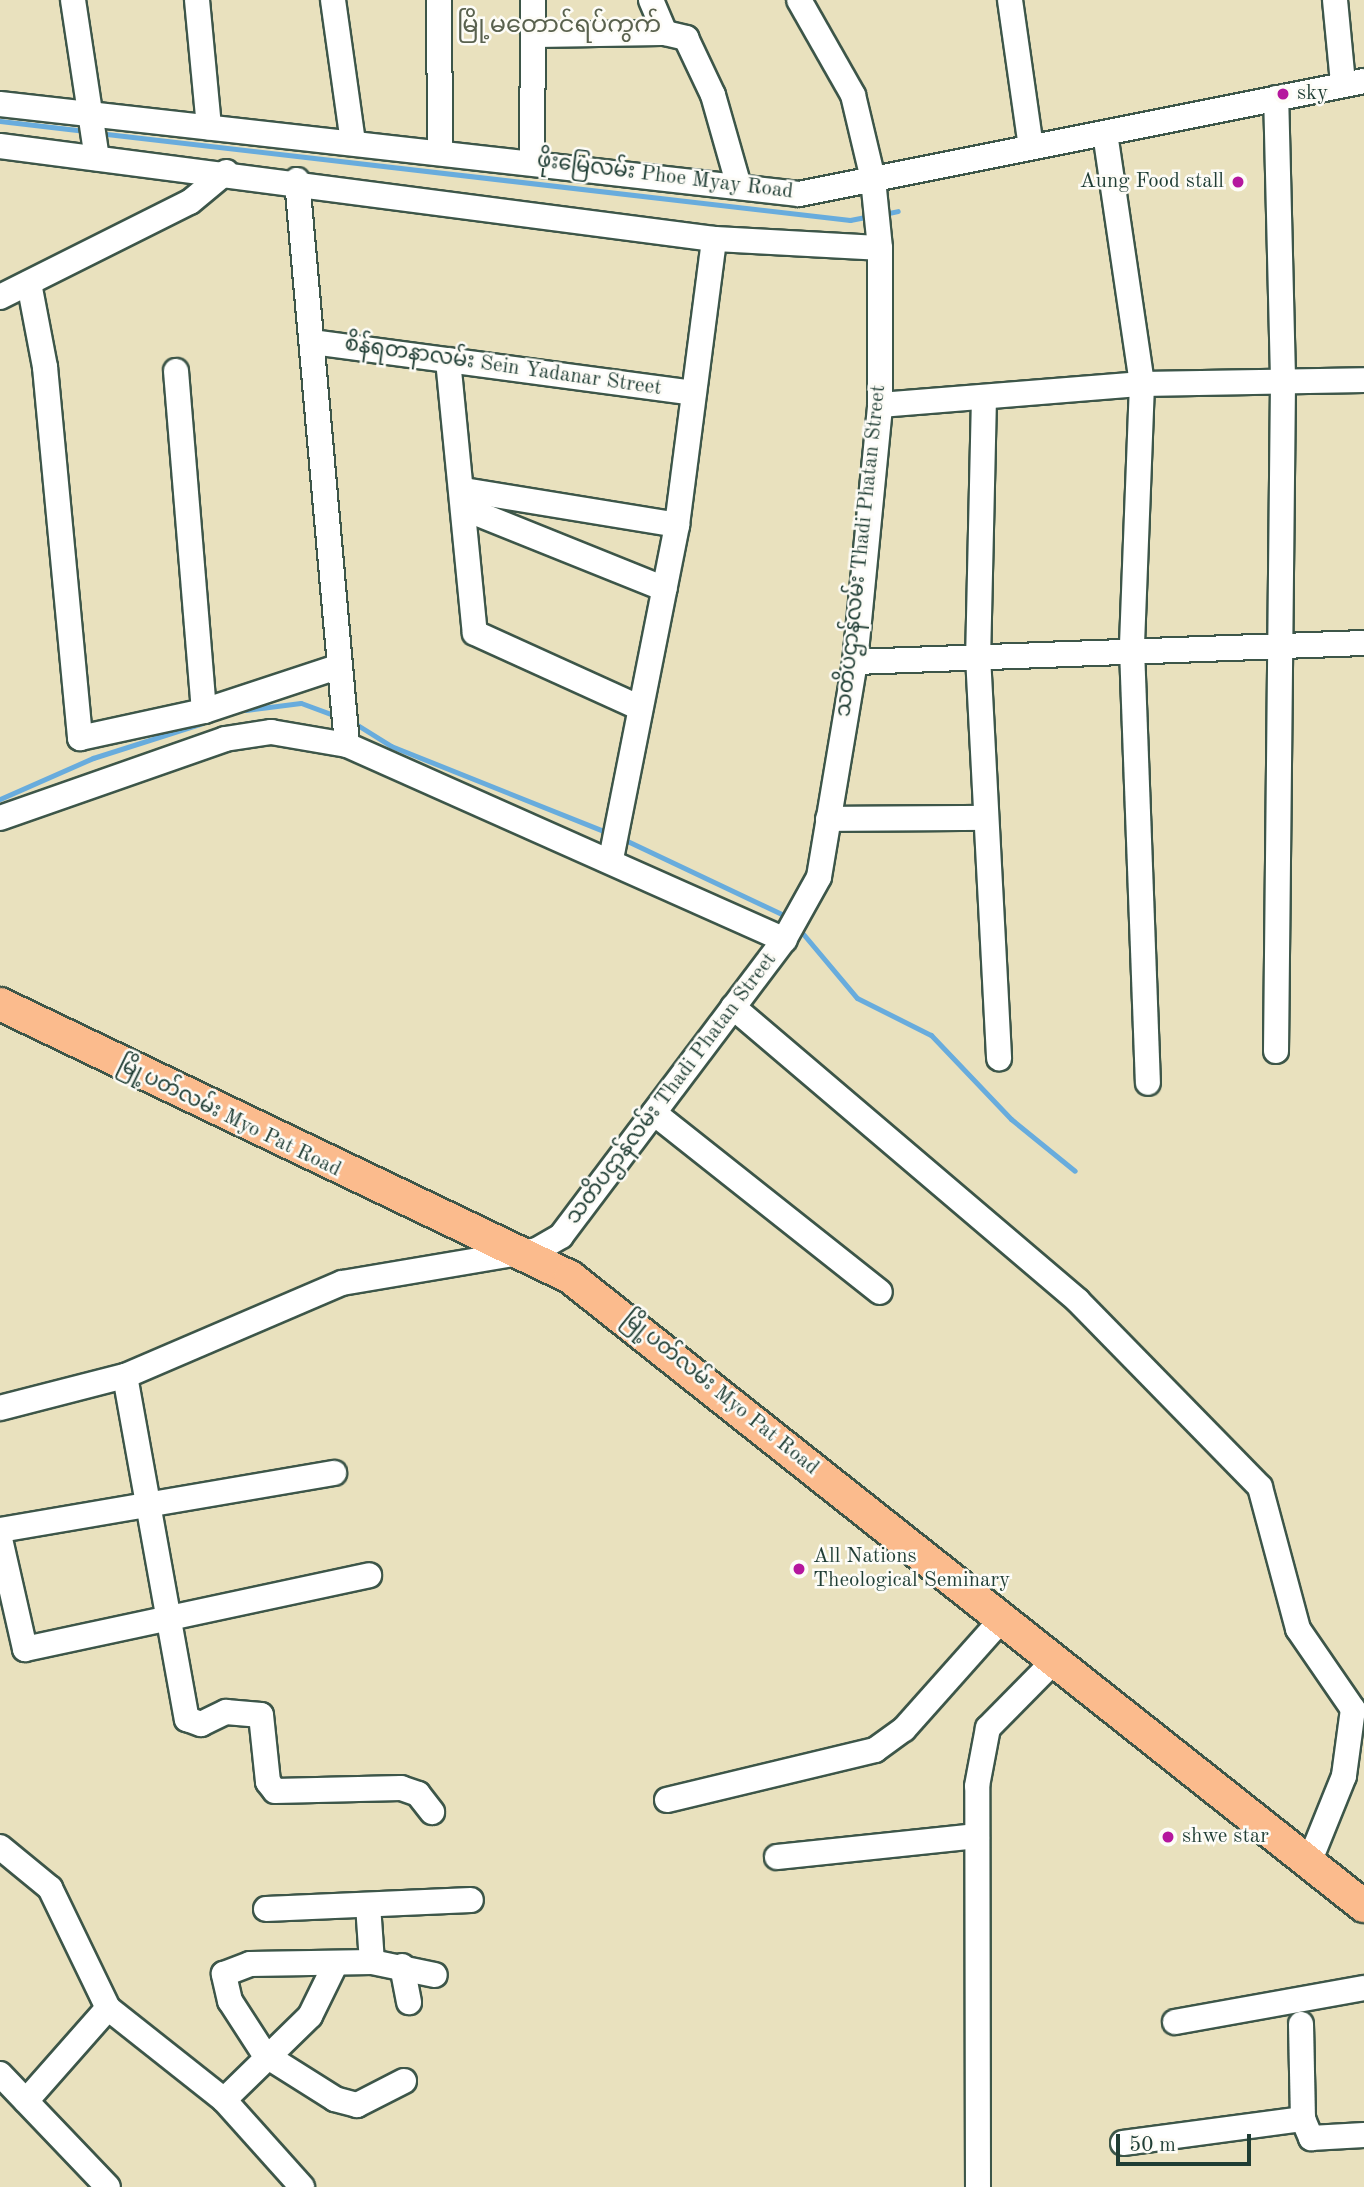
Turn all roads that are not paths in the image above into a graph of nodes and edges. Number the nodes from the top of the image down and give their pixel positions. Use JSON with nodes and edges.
{"nodes":[{"id":1,"x":73,"y":0,"type":"edge"},
{"id":2,"x":197,"y":0,"type":"edge"},
{"id":3,"x":333,"y":0,"type":"edge"},
{"id":4,"x":439,"y":0,"type":"edge"},
{"id":5,"x":533,"y":0,"type":"edge"},
{"id":6,"x":651,"y":0,"type":"edge"},
{"id":7,"x":799,"y":0,"type":"edge"},
{"id":8,"x":1010,"y":0,"type":"edge"},
{"id":9,"x":1335,"y":0,"type":"edge"},
{"id":10,"x":665,"y":33,"type":"junction"},
{"id":11,"x":533,"y":35,"type":"junction"},
{"id":12,"x":1353,"y":82,"type":"edge"},
{"id":13,"x":1276,"y":98,"type":"junction"},
{"id":14,"x":0,"y":104,"type":"edge"},
{"id":15,"x":92,"y":114,"type":"junction"},
{"id":16,"x":209,"y":127,"type":"junction"},
{"id":17,"x":1105,"y":133,"type":"junction"},
{"id":18,"x":353,"y":142,"type":"junction"},
{"id":19,"x":0,"y":146,"type":"edge"},
{"id":20,"x":1031,"y":147,"type":"junction"},
{"id":21,"x":440,"y":152,"type":"junction"},
{"id":22,"x":97,"y":158,"type":"junction"},
{"id":23,"x":532,"y":162,"type":"junction"},
{"id":24,"x":226,"y":172,"type":"junction"},
{"id":25,"x":873,"y":179,"type":"junction"},
{"id":26,"x":298,"y":180,"type":"junction"},
{"id":27,"x":739,"y":186,"type":"junction"},
{"id":28,"x":714,"y":239,"type":"junction"},
{"id":29,"x":880,"y":248,"type":"junction"},
{"id":30,"x":29,"y":283,"type":"junction"},
{"id":31,"x":0,"y":297,"type":"edge"},
{"id":32,"x":312,"y":342,"type":"junction"},
{"id":33,"x":448,"y":360,"type":"junction"},
{"id":34,"x":176,"y":371,"type":"dead end"},
{"id":35,"x":1283,"y":378,"type":"junction"},
{"id":36,"x":1364,"y":380,"type":"edge"},
{"id":37,"x":1142,"y":384,"type":"junction"},
{"id":38,"x":693,"y":393,"type":"junction"},
{"id":39,"x":984,"y":397,"type":"junction"},
{"id":40,"x":880,"y":405,"type":"junction"},
{"id":41,"x":465,"y":499,"type":"junction"},
{"id":42,"x":677,"y":525,"type":"junction"},
{"id":43,"x":665,"y":589,"type":"junction"},
{"id":44,"x":1282,"y":643,"type":"junction"},
{"id":45,"x":1364,"y":643,"type":"edge"},
{"id":46,"x":1132,"y":649,"type":"junction"},
{"id":47,"x":978,"y":656,"type":"junction"},
{"id":48,"x":855,"y":662,"type":"junction"},
{"id":49,"x":341,"y":666,"type":"junction"},
{"id":50,"x":640,"y":708,"type":"junction"},
{"id":51,"x":204,"y":711,"type":"junction"},
{"id":52,"x":347,"y":745,"type":"junction"},
{"id":53,"x":0,"y":818,"type":"edge"},
{"id":54,"x":986,"y":818,"type":"junction"},
{"id":55,"x":828,"y":819,"type":"junction"},
{"id":56,"x":611,"y":859,"type":"junction"},
{"id":57,"x":784,"y":940,"type":"junction"},
{"id":58,"x":0,"y":1004,"type":"edge"},
{"id":59,"x":733,"y":1007,"type":"junction"},
{"id":60,"x":1276,"y":1052,"type":"dead end"},
{"id":61,"x":999,"y":1058,"type":"dead end"},
{"id":62,"x":1148,"y":1083,"type":"dead end"},
{"id":63,"x":654,"y":1113,"type":"junction"},
{"id":64,"x":516,"y":1253,"type":"junction"},
{"id":65,"x":880,"y":1292,"type":"dead end"},
{"id":66,"x":125,"y":1376,"type":"junction"},
{"id":67,"x":0,"y":1408,"type":"edge"},
{"id":68,"x":334,"y":1473,"type":"dead end"},
{"id":69,"x":151,"y":1502,"type":"junction"},
{"id":70,"x":0,"y":1530,"type":"edge"},
{"id":71,"x":0,"y":1539,"type":"edge"},
{"id":72,"x":369,"y":1575,"type":"dead end"},
{"id":73,"x":171,"y":1618,"type":"junction"},
{"id":74,"x":1002,"y":1619,"type":"junction"},
{"id":75,"x":1053,"y":1662,"type":"junction"},
{"id":76,"x":667,"y":1800,"type":"dead end"},
{"id":77,"x":432,"y":1812,"type":"dead end"},
{"id":78,"x":977,"y":1836,"type":"junction"},
{"id":79,"x":0,"y":1847,"type":"edge"},
{"id":80,"x":777,"y":1857,"type":"dead end"},
{"id":81,"x":1308,"y":1865,"type":"junction"},
{"id":82,"x":471,"y":1900,"type":"dead end"},
{"id":83,"x":368,"y":1905,"type":"junction"},
{"id":84,"x":1364,"y":1906,"type":"edge"},
{"id":85,"x":266,"y":1909,"type":"dead end"},
{"id":86,"x":372,"y":1962,"type":"junction"},
{"id":87,"x":336,"y":1963,"type":"junction"},
{"id":88,"x":402,"y":1966,"type":"junction"},
{"id":89,"x":435,"y":1975,"type":"dead end"},
{"id":90,"x":1364,"y":1987,"type":"edge"},
{"id":91,"x":409,"y":2002,"type":"dead end"},
{"id":92,"x":108,"y":2008,"type":"junction"},
{"id":93,"x":1175,"y":2022,"type":"dead end"},
{"id":94,"x":1301,"y":2024,"type":"dead end"},
{"id":95,"x":265,"y":2055,"type":"junction"},
{"id":96,"x":0,"y":2074,"type":"edge"},
{"id":97,"x":404,"y":2081,"type":"dead end"},
{"id":98,"x":224,"y":2100,"type":"junction"},
{"id":99,"x":26,"y":2101,"type":"junction"},
{"id":100,"x":1303,"y":2119,"type":"junction"},
{"id":101,"x":1364,"y":2135,"type":"edge"},
{"id":102,"x":1123,"y":2143,"type":"dead end"},
{"id":103,"x":108,"y":2187,"type":"edge"},
{"id":104,"x":302,"y":2187,"type":"edge"},
{"id":105,"x":978,"y":2187,"type":"edge"}],
"edges":[{"from":1,"to":15,"type":"street"},
{"from":2,"to":16,"type":"street"},
{"from":3,"to":18,"type":"street"},
{"from":4,"to":21,"type":"street"},
{"from":5,"to":11,"type":"street"},
{"from":6,"to":10,"type":"street"},
{"from":7,"to":25,"type":"street","name":"သတိပဌာန်လမ်း Thadi Phatan Street"},
{"from":8,"to":20,"type":"street"},
{"from":9,"to":12,"type":"street"},
{"from":10,"to":11,"type":"street"},
{"from":10,"to":27,"type":"street"},
{"from":11,"to":23,"type":"street"},
{"from":12,"to":13,"type":"street","name":"ဖိုးမြေလမ်း Phoe Myay Road"},
{"from":13,"to":17,"type":"street","name":"ဖိုးမြေလမ်း Phoe Myay Road"},
{"from":13,"to":35,"type":"street"},
{"from":14,"to":15,"type":"street","name":"ဖိုးမြေလမ်း Phoe Myay Road"},
{"from":15,"to":16,"type":"street","name":"ဖိုးမြေလမ်း Phoe Myay Road"},
{"from":15,"to":22,"type":"street"},
{"from":16,"to":18,"type":"street","name":"ဖိုးမြေလမ်း Phoe Myay Road"},
{"from":17,"to":20,"type":"street","name":"ဖိုးမြေလမ်း Phoe Myay Road"},
{"from":17,"to":37,"type":"street"},
{"from":18,"to":21,"type":"street","name":"ဖိုးမြေလမ်း Phoe Myay Road"},
{"from":19,"to":22,"type":"street"},
{"from":20,"to":25,"type":"street","name":"ဖိုးမြေလမ်း Phoe Myay Road"},
{"from":21,"to":23,"type":"street","name":"ဖိုးမြေလမ်း Phoe Myay Road"},
{"from":22,"to":24,"type":"street"},
{"from":23,"to":27,"type":"street","name":"ဖိုးမြေလမ်း Phoe Myay Road"},
{"from":24,"to":26,"type":"street"},
{"from":24,"to":30,"type":"street"},
{"from":25,"to":27,"type":"street","name":"ဖိုးမြေလမ်း Phoe Myay Road"},
{"from":25,"to":29,"type":"street","name":"သတိပဌာန်လမ်း Thadi Phatan Street"},
{"from":26,"to":28,"type":"street"},
{"from":26,"to":32,"type":"street"},
{"from":28,"to":29,"type":"street"},
{"from":28,"to":38,"type":"street"},
{"from":29,"to":40,"type":"street","name":"သတိပဌာန်လမ်း Thadi Phatan Street"},
{"from":30,"to":31,"type":"street"},
{"from":30,"to":51,"type":"street"},
{"from":32,"to":33,"type":"street","name":"စိန်ရတနာလမ်း Sein Yadanar Street"},
{"from":32,"to":49,"type":"street"},
{"from":33,"to":38,"type":"street","name":"စိန်ရတနာလမ်း Sein Yadanar Street"},
{"from":33,"to":41,"type":"street"},
{"from":34,"to":51,"type":"street"},
{"from":35,"to":36,"type":"street"},
{"from":35,"to":37,"type":"street"},
{"from":35,"to":44,"type":"street"},
{"from":37,"to":39,"type":"street"},
{"from":37,"to":46,"type":"street"},
{"from":38,"to":42,"type":"street"},
{"from":39,"to":40,"type":"street"},
{"from":39,"to":47,"type":"street"},
{"from":40,"to":48,"type":"street","name":"သတိပဌာန်လမ်း Thadi Phatan Street"},
{"from":41,"to":42,"type":"street"},
{"from":41,"to":43,"type":"street"},
{"from":41,"to":50,"type":"street"},
{"from":42,"to":43,"type":"street"},
{"from":43,"to":50,"type":"street"},
{"from":44,"to":45,"type":"street"},
{"from":44,"to":46,"type":"street"},
{"from":44,"to":60,"type":"street"},
{"from":46,"to":47,"type":"street"},
{"from":46,"to":62,"type":"street"},
{"from":47,"to":48,"type":"street"},
{"from":47,"to":54,"type":"street"},
{"from":48,"to":55,"type":"street","name":"သတိပဌာန်လမ်း Thadi Phatan Street"},
{"from":49,"to":51,"type":"street"},
{"from":49,"to":52,"type":"street"},
{"from":50,"to":56,"type":"street"},
{"from":52,"to":53,"type":"street"},
{"from":52,"to":56,"type":"street"},
{"from":54,"to":55,"type":"street"},
{"from":54,"to":61,"type":"street"},
{"from":55,"to":57,"type":"street","name":"သတိပဌာန်လမ်း Thadi Phatan Street"},
{"from":56,"to":57,"type":"street"},
{"from":57,"to":59,"type":"street","name":"သတိပဌာန်လမ်း Thadi Phatan Street"},
{"from":58,"to":64,"type":"main road","name":"မြို့ပတ်လမ်း Myo Pat Road"},
{"from":59,"to":63,"type":"street","name":"သတိပဌာန်လမ်း Thadi Phatan Street"},
{"from":59,"to":81,"type":"street"},
{"from":63,"to":64,"type":"street","name":"သတိပဌာန်လမ်း Thadi Phatan Street"},
{"from":63,"to":65,"type":"street"},
{"from":64,"to":66,"type":"street","name":"သတိပဌာန်လမ်း Thadi Phatan Street"},
{"from":64,"to":74,"type":"main road","name":"မြို့ပတ်လမ်း Myo Pat Road"},
{"from":66,"to":67,"type":"street","name":"သတိပဌာန်လမ်း Thadi Phatan Street"},
{"from":66,"to":69,"type":"street"},
{"from":68,"to":69,"type":"street"},
{"from":69,"to":70,"type":"street"},
{"from":69,"to":73,"type":"street"},
{"from":71,"to":73,"type":"street"},
{"from":72,"to":73,"type":"street"},
{"from":73,"to":77,"type":"street"},
{"from":74,"to":75,"type":"main road","name":"မြို့ပတ်လမ်း Myo Pat Road"},
{"from":74,"to":76,"type":"street"},
{"from":75,"to":78,"type":"street"},
{"from":75,"to":81,"type":"main road","name":"မြို့ပတ်လမ်း Myo Pat Road"},
{"from":78,"to":80,"type":"street"},
{"from":78,"to":105,"type":"street"},
{"from":79,"to":92,"type":"street"},
{"from":81,"to":84,"type":"main road","name":"မြို့ပတ်လမ်း Myo Pat Road"},
{"from":82,"to":83,"type":"street"},
{"from":83,"to":85,"type":"street"},
{"from":83,"to":86,"type":"street"},
{"from":86,"to":87,"type":"street"},
{"from":86,"to":88,"type":"street"},
{"from":87,"to":95,"type":"street"},
{"from":87,"to":95,"type":"street"},
{"from":88,"to":89,"type":"street"},
{"from":88,"to":91,"type":"street"},
{"from":90,"to":93,"type":"street"},
{"from":92,"to":98,"type":"street"},
{"from":92,"to":99,"type":"street"},
{"from":94,"to":100,"type":"street"},
{"from":95,"to":97,"type":"street"},
{"from":95,"to":98,"type":"street"},
{"from":96,"to":99,"type":"street"},
{"from":98,"to":104,"type":"street"},
{"from":99,"to":103,"type":"street"},
{"from":100,"to":101,"type":"street"},
{"from":100,"to":102,"type":"street"}]}
